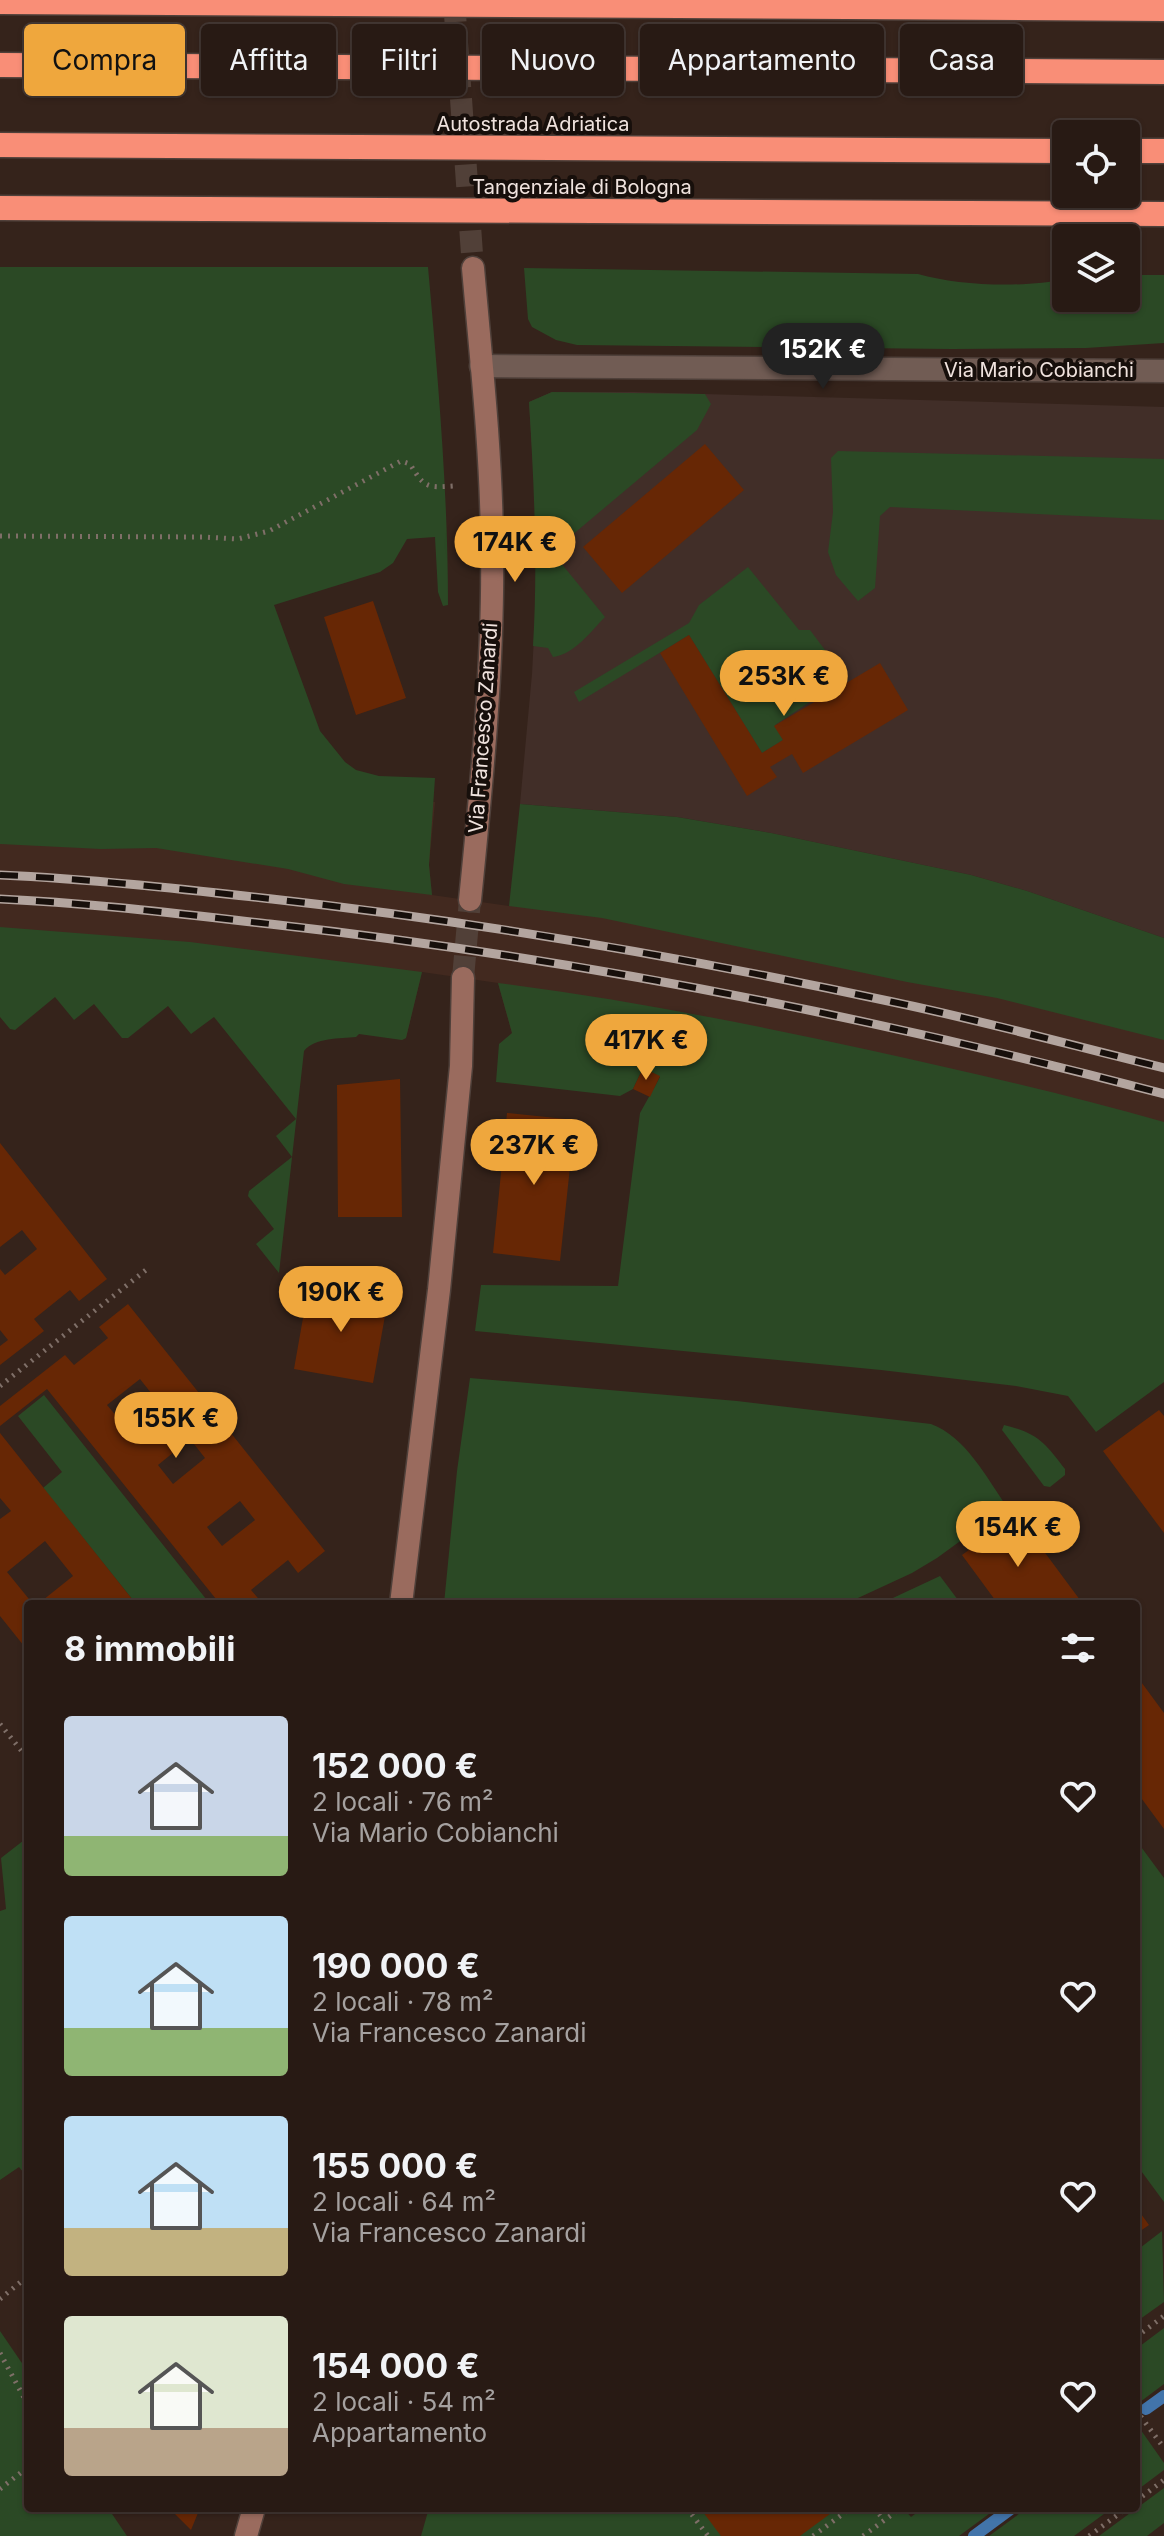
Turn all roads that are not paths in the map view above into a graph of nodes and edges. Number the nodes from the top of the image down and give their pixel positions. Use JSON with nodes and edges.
{"nodes":[{"id":1,"x":0,"y":2,"type":"edge"},
{"id":2,"x":1164,"y":9,"type":"edge"},
{"id":3,"x":0,"y":65,"type":"edge"},
{"id":4,"x":1164,"y":72,"type":"edge"},
{"id":5,"x":0,"y":145,"type":"edge"},
{"id":6,"x":1052,"y":151,"type":"edge"},
{"id":7,"x":1140,"y":151,"type":"edge"},
{"id":8,"x":1164,"y":151,"type":"edge"},
{"id":9,"x":0,"y":208,"type":"edge"},
{"id":10,"x":1164,"y":214,"type":"edge"},
{"id":11,"x":473,"y":268,"type":"tunnel mouth"},
{"id":12,"x":481,"y":366,"type":"junction"},
{"id":13,"x":1164,"y":371,"type":"edge"},
{"id":14,"x":470,"y":900,"type":"tunnel mouth"},
{"id":15,"x":463,"y":978,"type":"tunnel mouth"},
{"id":16,"x":401,"y":1600,"type":"edge"},
{"id":17,"x":253,"y":2512,"type":"edge"},
{"id":18,"x":246,"y":2536,"type":"edge"}],
"edges":[{"from":1,"to":2,"type":"highway"},
{"from":3,"to":4,"type":"highway"},
{"from":5,"to":6,"type":"highway","name":"Autostrada Adriatica"},
{"from":7,"to":8,"type":"highway"},
{"from":9,"to":10,"type":"highway","name":"Tangenziale di Bologna"},
{"from":11,"to":12,"type":"main road","name":"Via Francesco Zanardi"},
{"from":12,"to":13,"type":"street","name":"Via Mario Cobianchi"},
{"from":12,"to":14,"type":"main road","name":"Via Francesco Zanardi"},
{"from":15,"to":16,"type":"main road"},
{"from":17,"to":18,"type":"main road"}]}
